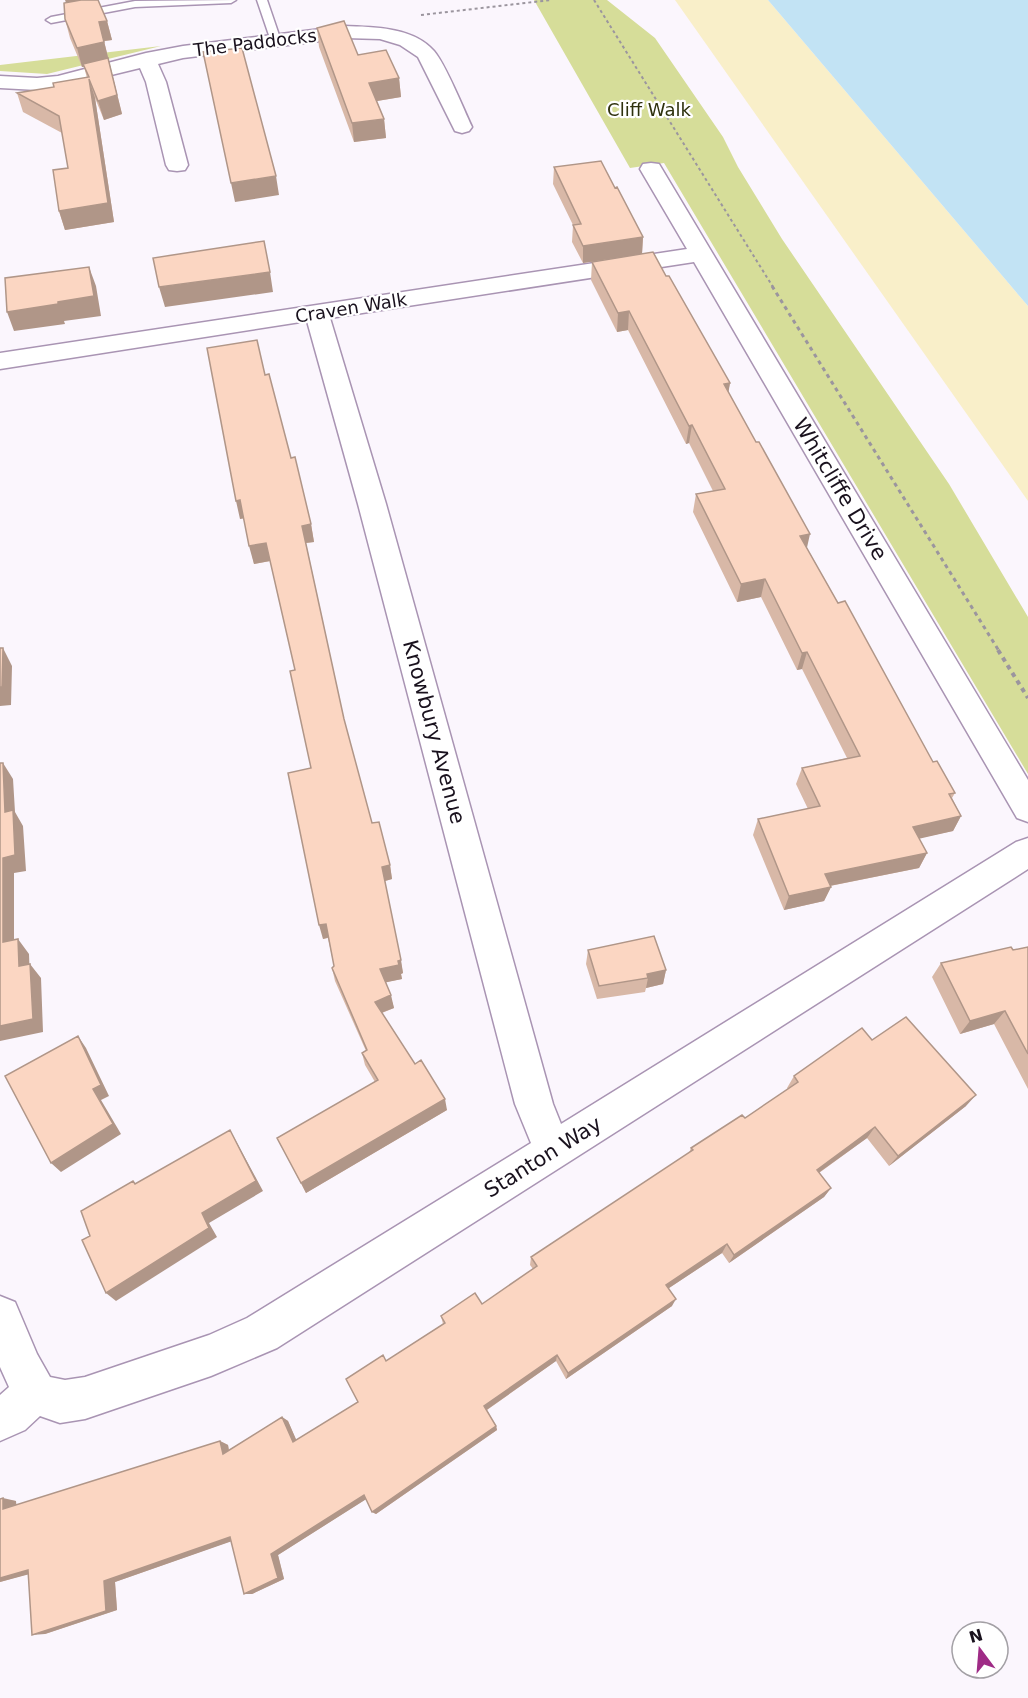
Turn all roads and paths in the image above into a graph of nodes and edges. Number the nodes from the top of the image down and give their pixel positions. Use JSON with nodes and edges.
{"nodes":[{"id":1,"x":231,"y":0,"type":"edge"},
{"id":2,"x":262,"y":0,"type":"edge"},
{"id":3,"x":550,"y":0,"type":"edge"},
{"id":4,"x":594,"y":0,"type":"edge"},
{"id":5,"x":51,"y":20,"type":"dead end"},
{"id":6,"x":362,"y":31,"type":"junction"},
{"id":7,"x":276,"y":40,"type":"junction"},
{"id":8,"x":146,"y":59,"type":"junction"},
{"id":9,"x":0,"y":82,"type":"edge"},
{"id":10,"x":462,"y":127,"type":"dead end"},
{"id":11,"x":177,"y":165,"type":"dead end"},
{"id":12,"x":651,"y":169,"type":"dead end"},
{"id":13,"x":701,"y":254,"type":"junction"},
{"id":14,"x":317,"y":313,"type":"junction"},
{"id":15,"x":0,"y":361,"type":"edge"},
{"id":16,"x":1028,"y":698,"type":"edge"},
{"id":17,"x":1028,"y":809,"type":"edge"},
{"id":18,"x":1028,"y":852,"type":"edge"},
{"id":19,"x":554,"y":1150,"type":"junction"},
{"id":20,"x":0,"y":1317,"type":"edge"},
{"id":21,"x":35,"y":1392,"type":"junction"},
{"id":22,"x":0,"y":1419,"type":"edge"}],
"edges":[{"from":1,"to":5,"type":"lane"},
{"from":2,"to":7,"type":"lane"},
{"from":3,"to":6,"type":"path"},
{"from":4,"to":16,"type":"path"},
{"from":6,"to":7,"type":"street","name":"The Paddocks"},
{"from":6,"to":10,"type":"street","name":"The Paddocks"},
{"from":7,"to":8,"type":"street","name":"The Paddocks"},
{"from":8,"to":9,"type":"street","name":"The Paddocks"},
{"from":8,"to":11,"type":"street"},
{"from":12,"to":13,"type":"street","name":"Whitcliffe Drive"},
{"from":13,"to":14,"type":"street","name":"Craven Walk"},
{"from":13,"to":17,"type":"street","name":"Whitcliffe Drive"},
{"from":14,"to":15,"type":"street","name":"Craven Walk"},
{"from":14,"to":19,"type":"street","name":"Knowbury Avenue"},
{"from":18,"to":19,"type":"street","name":"Stanton Way"},
{"from":19,"to":21,"type":"street","name":"Stanton Way"},
{"from":20,"to":21,"type":"street"},
{"from":21,"to":22,"type":"street"}]}
